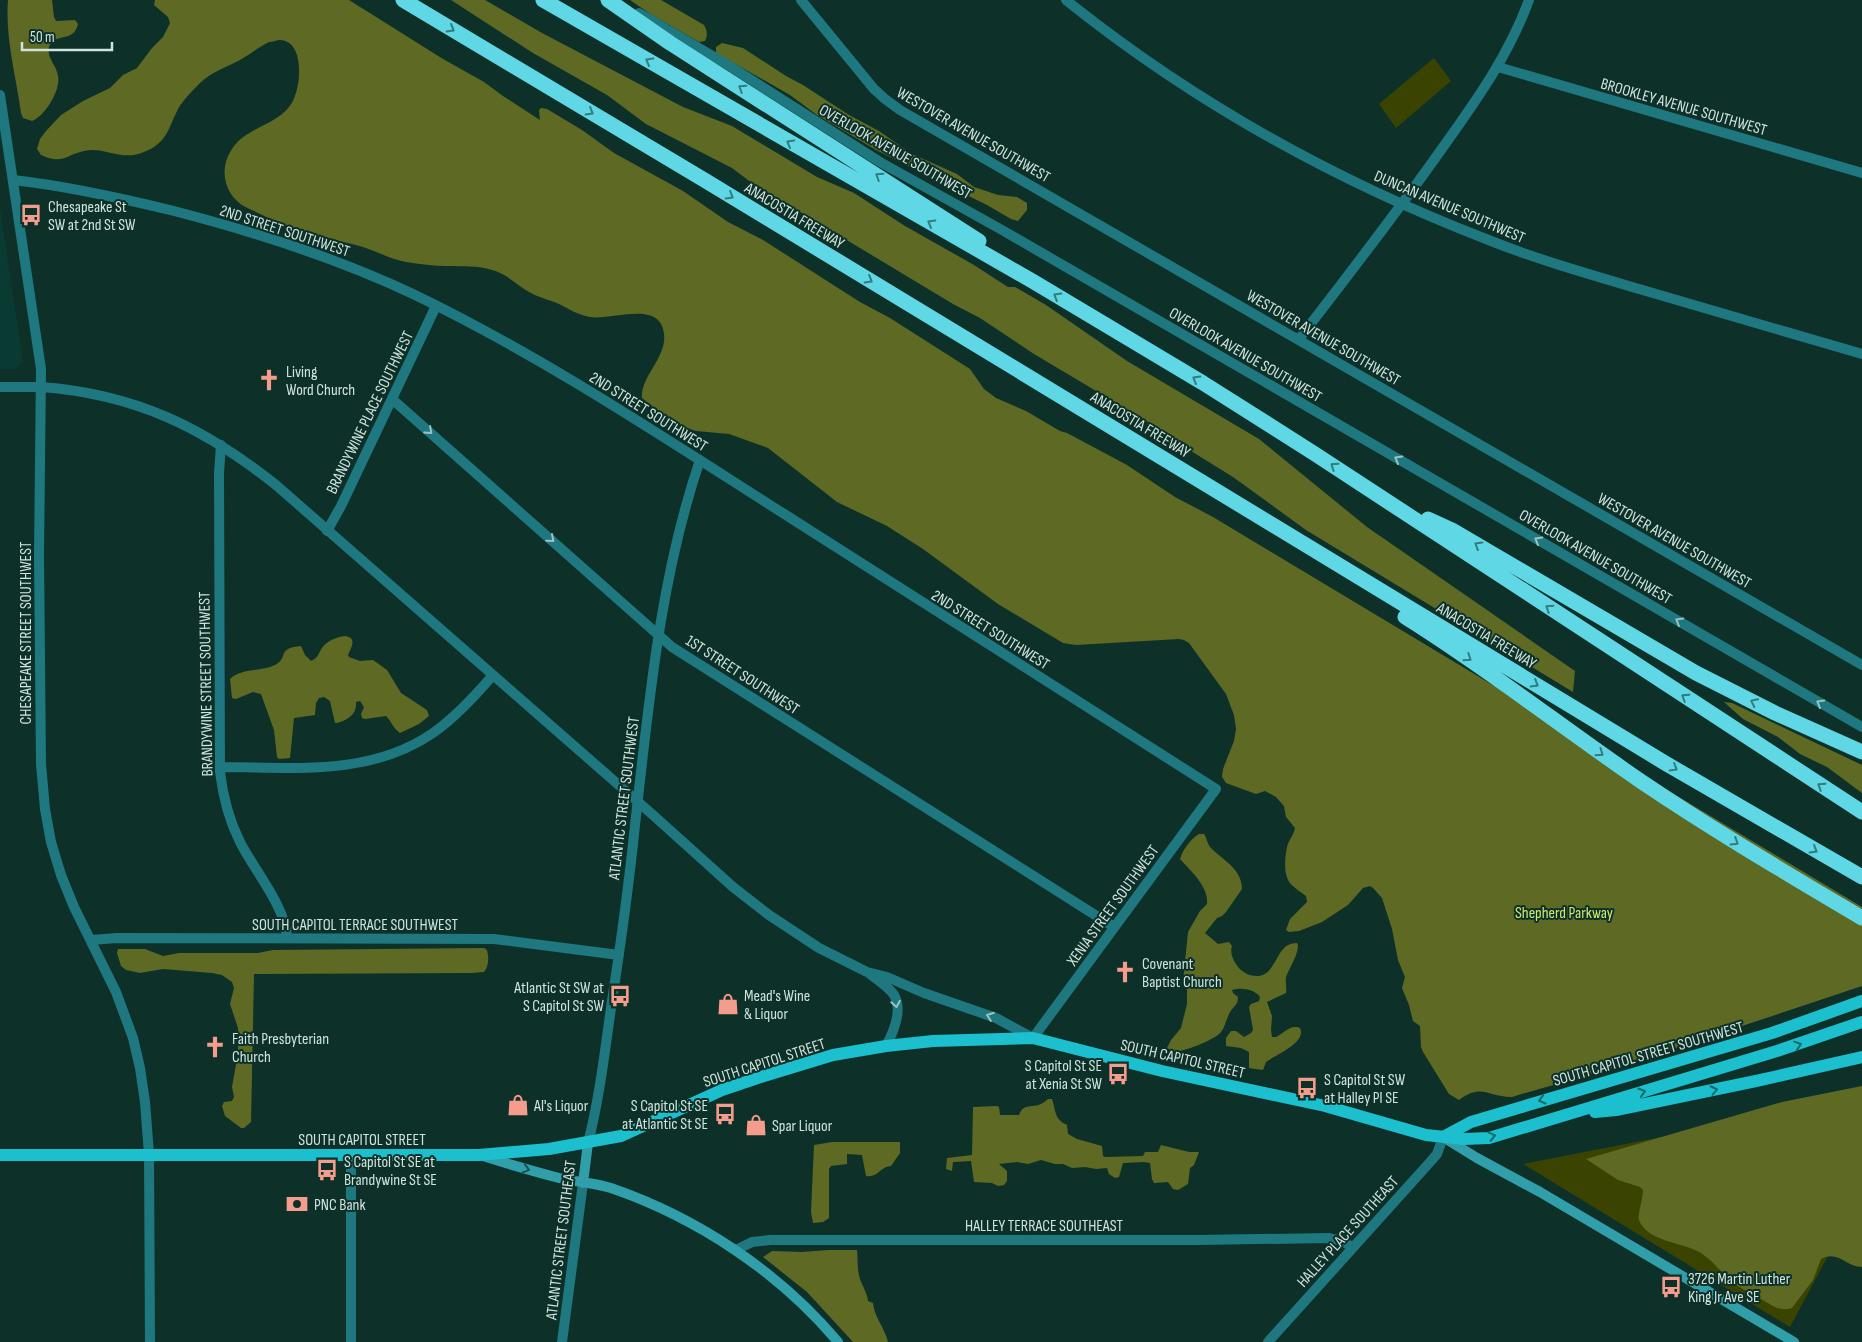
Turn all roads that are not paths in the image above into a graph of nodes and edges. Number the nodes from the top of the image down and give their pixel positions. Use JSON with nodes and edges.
{"nodes":[{"id":1,"x":543,"y":0,"type":"edge"},
{"id":2,"x":608,"y":0,"type":"edge"},
{"id":3,"x":618,"y":0,"type":"edge"},
{"id":4,"x":801,"y":0,"type":"edge"},
{"id":5,"x":1066,"y":0,"type":"edge"},
{"id":6,"x":1529,"y":0,"type":"edge"},
{"id":7,"x":405,"y":1,"type":"edge"},
{"id":8,"x":1498,"y":67,"type":"junction"},
{"id":9,"x":0,"y":95,"type":"edge"},
{"id":10,"x":1862,"y":173,"type":"edge"},
{"id":11,"x":13,"y":180,"type":"junction"},
{"id":12,"x":1403,"y":203,"type":"junction"},
{"id":13,"x":1034,"y":282,"type":"junction"},
{"id":14,"x":436,"y":306,"type":"junction"},
{"id":15,"x":1299,"y":339,"type":"junction"},
{"id":16,"x":1862,"y":354,"type":"edge"},
{"id":17,"x":0,"y":386,"type":"edge"},
{"id":18,"x":41,"y":387,"type":"junction"},
{"id":19,"x":392,"y":399,"type":"junction"},
{"id":20,"x":221,"y":445,"type":"junction"},
{"id":21,"x":700,"y":460,"type":"junction"},
{"id":22,"x":1389,"y":502,"type":"junction"},
{"id":23,"x":327,"y":531,"type":"junction"},
{"id":24,"x":1329,"y":558,"type":"junction"},
{"id":25,"x":658,"y":634,"type":"junction"},
{"id":26,"x":1862,"y":665,"type":"edge"},
{"id":27,"x":493,"y":676,"type":"junction"},
{"id":28,"x":1862,"y":727,"type":"edge"},
{"id":29,"x":1862,"y":752,"type":"edge"},
{"id":30,"x":220,"y":767,"type":"junction"},
{"id":31,"x":1216,"y":789,"type":"joint"},
{"id":32,"x":637,"y":801,"type":"junction"},
{"id":33,"x":1862,"y":812,"type":"edge"},
{"id":34,"x":1862,"y":877,"type":"edge"},
{"id":35,"x":1862,"y":918,"type":"edge"},
{"id":36,"x":1114,"y":927,"type":"junction"},
{"id":37,"x":287,"y":938,"type":"junction"},
{"id":38,"x":91,"y":940,"type":"junction"},
{"id":39,"x":619,"y":955,"type":"junction"},
{"id":40,"x":867,"y":972,"type":"junction"},
{"id":41,"x":1862,"y":1001,"type":"edge"},
{"id":42,"x":1862,"y":1022,"type":"edge"},
{"id":43,"x":1033,"y":1038,"type":"junction"},
{"id":44,"x":886,"y":1046,"type":"junction"},
{"id":45,"x":1862,"y":1056,"type":"edge"},
{"id":46,"x":1562,"y":1116,"type":"junction"},
{"id":47,"x":1444,"y":1137,"type":"junction"},
{"id":48,"x":588,"y":1143,"type":"junction"},
{"id":49,"x":0,"y":1154,"type":"edge"},
{"id":50,"x":149,"y":1154,"type":"junction"},
{"id":51,"x":350,"y":1155,"type":"junction"},
{"id":52,"x":479,"y":1155,"type":"junction"},
{"id":53,"x":583,"y":1183,"type":"junction"},
{"id":54,"x":1352,"y":1247,"type":"junction"},
{"id":55,"x":736,"y":1250,"type":"junction"},
{"id":56,"x":150,"y":1342,"type":"edge"},
{"id":57,"x":351,"y":1342,"type":"edge"},
{"id":58,"x":562,"y":1342,"type":"edge"},
{"id":59,"x":838,"y":1342,"type":"edge"},
{"id":60,"x":1268,"y":1342,"type":"edge"},
{"id":61,"x":1794,"y":1342,"type":"edge"}],
"edges":[{"from":13,"to":1,"type":"highway","one_way":true},
{"from":13,"to":2,"type":"highway","one_way":true},
{"from":28,"to":3,"type":"street","name":"OVERLOOK AVENUE SOUTHWEST","one_way":true},
{"from":4,"to":15,"type":"street","name":"WESTOVER AVENUE SOUTHWEST"},
{"from":5,"to":12,"type":"street","name":"DUNCAN AVENUE SOUTHWEST"},
{"from":6,"to":8,"type":"street"},
{"from":7,"to":24,"type":"highway","name":"ANACOSTIA FREEWAY","one_way":true},
{"from":8,"to":10,"type":"street","name":"BROOKLEY AVENUE SOUTHWEST"},
{"from":8,"to":12,"type":"street"},
{"from":9,"to":11,"type":"street","name":"CHESAPEAKE STREET SOUTHWEST"},
{"from":11,"to":14,"type":"street","name":"2ND STREET SOUTHWEST"},
{"from":11,"to":18,"type":"street","name":"CHESAPEAKE STREET SOUTHWEST"},
{"from":12,"to":15,"type":"street"},
{"from":12,"to":16,"type":"street","name":"DUNCAN AVENUE SOUTHWEST"},
{"from":22,"to":13,"type":"highway","one_way":true},
{"from":14,"to":19,"type":"street","name":"BRANDYWINE PLACE SOUTHWEST"},
{"from":14,"to":21,"type":"street","name":"2ND STREET SOUTHWEST"},
{"from":15,"to":26,"type":"street","name":"WESTOVER AVENUE SOUTHWEST"},
{"from":17,"to":18,"type":"street"},
{"from":18,"to":20,"type":"street"},
{"from":18,"to":38,"type":"street","name":"CHESAPEAKE STREET SOUTHWEST"},
{"from":19,"to":23,"type":"street","name":"BRANDYWINE PLACE SOUTHWEST"},
{"from":19,"to":25,"type":"street","name":"1ST STREET SOUTHWEST","one_way":true},
{"from":20,"to":23,"type":"street"},
{"from":20,"to":30,"type":"street","name":"BRANDYWINE STREET SOUTHWEST"},
{"from":21,"to":25,"type":"street","name":"ATLANTIC STREET SOUTHWEST"},
{"from":21,"to":31,"type":"street","name":"2ND STREET SOUTHWEST"},
{"from":29,"to":22,"type":"highway","one_way":true},
{"from":33,"to":22,"type":"highway","one_way":true},
{"from":23,"to":27,"type":"street"},
{"from":24,"to":34,"type":"highway","name":"ANACOSTIA FREEWAY","one_way":true},
{"from":24,"to":35,"type":"highway","one_way":true},
{"from":25,"to":32,"type":"street","name":"ATLANTIC STREET SOUTHWEST"},
{"from":25,"to":36,"type":"street","name":"1ST STREET SOUTHWEST"},
{"from":27,"to":30,"type":"street"},
{"from":27,"to":32,"type":"street"},
{"from":30,"to":37,"type":"street","name":"BRANDYWINE STREET SOUTHWEST"},
{"from":31,"to":36,"type":"street","name":"XENIA STREET SOUTHWEST"},
{"from":32,"to":39,"type":"street","name":"ATLANTIC STREET SOUTHWEST"},
{"from":32,"to":40,"type":"street"},
{"from":36,"to":43,"type":"street","name":"XENIA STREET SOUTHWEST"},
{"from":37,"to":38,"type":"street","name":"SOUTH CAPITOL TERRACE SOUTHWEST"},
{"from":37,"to":39,"type":"street","name":"SOUTH CAPITOL TERRACE SOUTHWEST"},
{"from":38,"to":50,"type":"street","name":"CHESAPEAKE STREET SOUTHWEST"},
{"from":39,"to":48,"type":"street","name":"ATLANTIC STREET SOUTHWEST"},
{"from":43,"to":40,"type":"street","one_way":true},
{"from":40,"to":44,"type":"street","one_way":true},
{"from":41,"to":47,"type":"main road","name":"SOUTH CAPITOL STREET SOUTHWEST","one_way":true},
{"from":46,"to":42,"type":"main road","one_way":true},
{"from":43,"to":44,"type":"main road","name":"SOUTH CAPITOL STREET"},
{"from":43,"to":47,"type":"main road","name":"SOUTH CAPITOL STREET"},
{"from":44,"to":48,"type":"main road","name":"SOUTH CAPITOL STREET"},
{"from":46,"to":45,"type":"main road","one_way":true},
{"from":47,"to":46,"type":"main road","name":"SOUTH CAPITOL STREET","one_way":true},
{"from":47,"to":54,"type":"street","name":"HALLEY PLACE SOUTHEAST"},
{"from":47,"to":61,"type":"main road"},
{"from":48,"to":52,"type":"main road","name":"SOUTH CAPITOL STREET"},
{"from":48,"to":53,"type":"main road","name":"ATLANTIC STREET SOUTHEAST"},
{"from":49,"to":50,"type":"main road","name":"SOUTH CAPITOL STREET"},
{"from":50,"to":51,"type":"main road","name":"SOUTH CAPITOL STREET"},
{"from":50,"to":56,"type":"street","name":"CHESAPEAKE STREET SOUTHWEST"},
{"from":51,"to":52,"type":"main road","name":"SOUTH CAPITOL STREET"},
{"from":51,"to":57,"type":"street"},
{"from":52,"to":53,"type":"main road","one_way":true},
{"from":53,"to":55,"type":"main road"},
{"from":53,"to":58,"type":"street","name":"ATLANTIC STREET SOUTHEAST"},
{"from":54,"to":55,"type":"street","name":"HALLEY TERRACE SOUTHEAST"},
{"from":54,"to":60,"type":"street","name":"HALLEY PLACE SOUTHEAST"},
{"from":55,"to":59,"type":"main road"}]}
